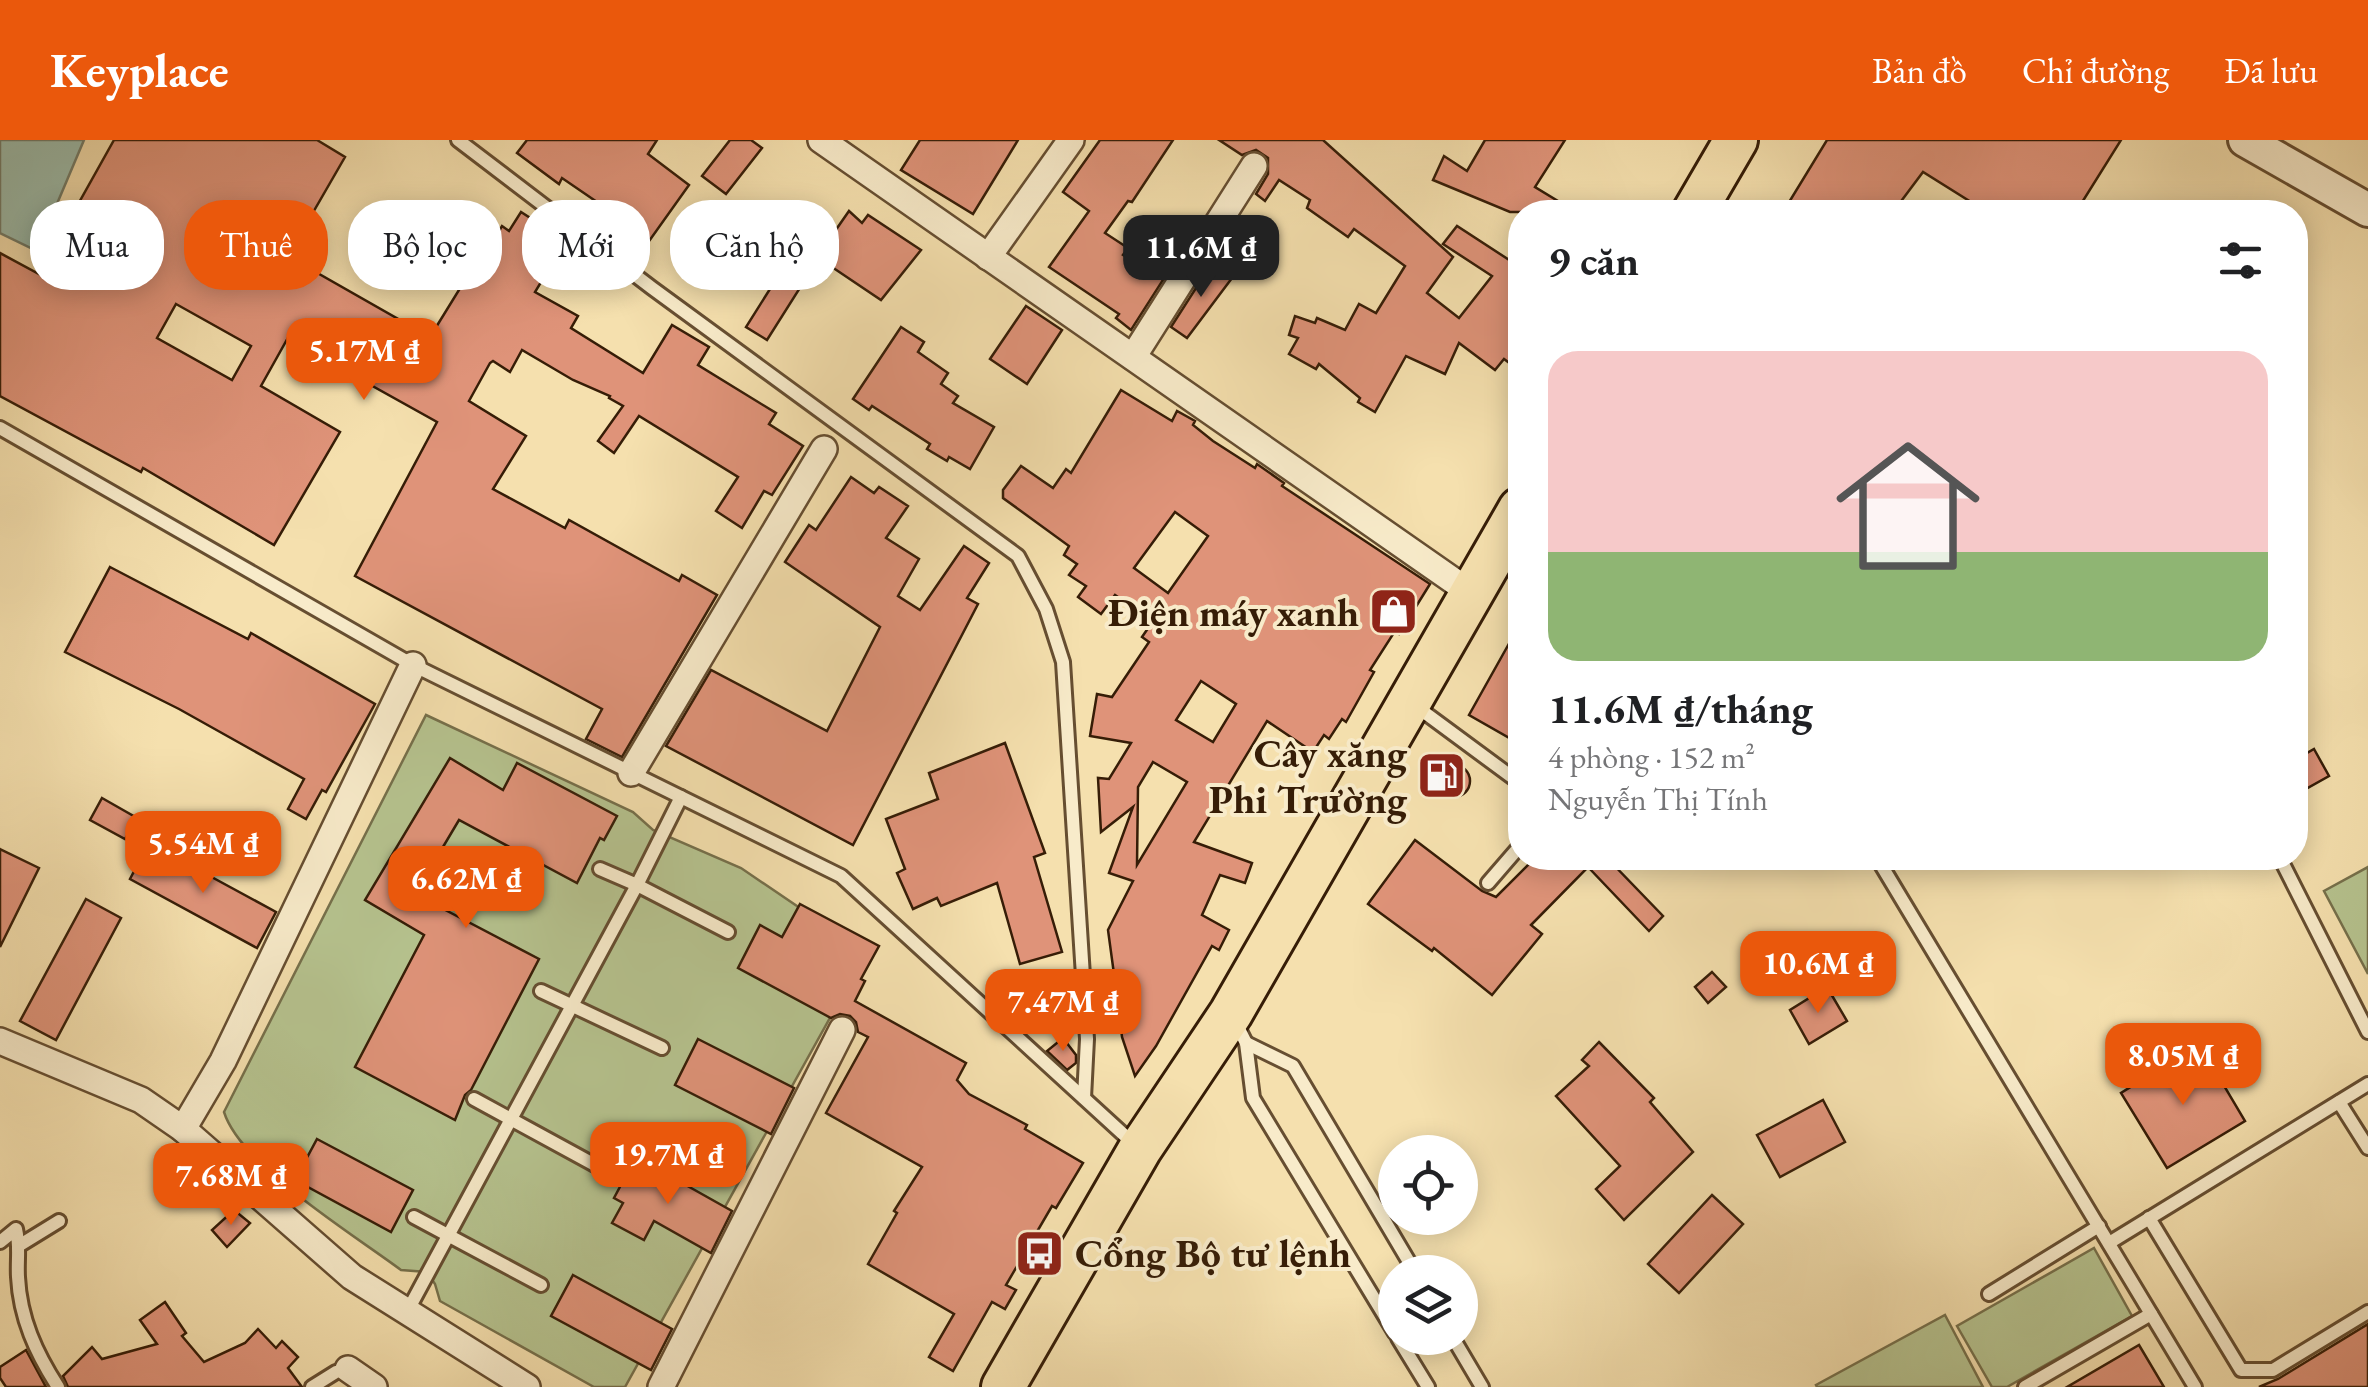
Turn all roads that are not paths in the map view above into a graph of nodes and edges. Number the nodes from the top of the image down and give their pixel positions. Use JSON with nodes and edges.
{"nodes":[{"id":1,"x":458,"y":140,"type":"edge"},
{"id":2,"x":1071,"y":140,"type":"edge"},
{"id":3,"x":1736,"y":140,"type":"edge"},
{"id":4,"x":2245,"y":140,"type":"edge"},
{"id":5,"x":835,"y":144,"type":"edge"},
{"id":6,"x":1254,"y":166,"type":"dead end"},
{"id":7,"x":1701,"y":200,"type":"edge"},
{"id":8,"x":2368,"y":210,"type":"edge"},
{"id":9,"x":988,"y":256,"type":"junction"},
{"id":10,"x":1133,"y":357,"type":"junction"},
{"id":11,"x":0,"y":428,"type":"edge"},
{"id":12,"x":824,"y":449,"type":"dead end"},
{"id":13,"x":1508,"y":529,"type":"edge"},
{"id":14,"x":1471,"y":592,"type":"junction"},
{"id":15,"x":413,"y":665,"type":"junction"},
{"id":16,"x":1409,"y":702,"type":"junction"},
{"id":17,"x":631,"y":773,"type":"junction"},
{"id":18,"x":1508,"y":774,"type":"edge"},
{"id":19,"x":681,"y":797,"type":"junction"},
{"id":20,"x":1508,"y":860,"type":"edge"},
{"id":21,"x":600,"y":868,"type":"dead end"},
{"id":22,"x":1884,"y":870,"type":"edge"},
{"id":23,"x":2286,"y":870,"type":"edge"},
{"id":24,"x":1488,"y":883,"type":"dead end"},
{"id":25,"x":637,"y":885,"type":"junction"},
{"id":26,"x":728,"y":932,"type":"dead end"},
{"id":27,"x":540,"y":991,"type":"dead end"},
{"id":28,"x":572,"y":1005,"type":"junction"},
{"id":29,"x":1238,"y":1028,"type":"junction"},
{"id":30,"x":842,"y":1030,"type":"dead end"},
{"id":31,"x":2368,"y":1032,"type":"edge"},
{"id":32,"x":0,"y":1041,"type":"edge"},
{"id":33,"x":662,"y":1048,"type":"dead end"},
{"id":34,"x":2368,"y":1084,"type":"edge"},
{"id":35,"x":1084,"y":1098,"type":"junction"},
{"id":36,"x":474,"y":1099,"type":"dead end"},
{"id":37,"x":2338,"y":1102,"type":"junction"},
{"id":38,"x":511,"y":1120,"type":"junction"},
{"id":39,"x":183,"y":1129,"type":"junction"},
{"id":40,"x":2368,"y":1148,"type":"edge"},
{"id":41,"x":1140,"y":1149,"type":"junction"},
{"id":42,"x":595,"y":1165,"type":"dead end"},
{"id":43,"x":414,"y":1217,"type":"dead end"},
{"id":44,"x":2149,"y":1218,"type":"junction"},
{"id":45,"x":59,"y":1221,"type":"dead end"},
{"id":46,"x":2100,"y":1226,"type":"junction"},
{"id":47,"x":448,"y":1235,"type":"junction"},
{"id":48,"x":0,"y":1242,"type":"edge"},
{"id":49,"x":2110,"y":1244,"type":"junction"},
{"id":50,"x":20,"y":1245,"type":"junction"},
{"id":51,"x":1404,"y":1255,"type":"edge"},
{"id":52,"x":541,"y":1285,"type":"dead end"},
{"id":53,"x":1989,"y":1294,"type":"dead end"},
{"id":54,"x":1378,"y":1305,"type":"edge"},
{"id":55,"x":407,"y":1312,"type":"junction"},
{"id":56,"x":2368,"y":1312,"type":"edge"},
{"id":57,"x":2151,"y":1314,"type":"junction"},
{"id":58,"x":1408,"y":1355,"type":"edge"},
{"id":59,"x":1463,"y":1355,"type":"edge"},
{"id":60,"x":348,"y":1370,"type":"joint"},
{"id":61,"x":58,"y":1387,"type":"edge"},
{"id":62,"x":312,"y":1387,"type":"edge"},
{"id":63,"x":374,"y":1387,"type":"edge"},
{"id":64,"x":526,"y":1387,"type":"edge"},
{"id":65,"x":661,"y":1387,"type":"edge"},
{"id":66,"x":1004,"y":1387,"type":"edge"},
{"id":67,"x":1428,"y":1387,"type":"edge"},
{"id":68,"x":1482,"y":1387,"type":"edge"},
{"id":69,"x":2025,"y":1387,"type":"edge"},
{"id":70,"x":2195,"y":1387,"type":"edge"}],
"edges":[{"from":1,"to":35,"type":"lane"},
{"from":2,"to":9,"type":"street"},
{"from":3,"to":7,"type":"highway"},
{"from":4,"to":8,"type":"street"},
{"from":5,"to":9,"type":"street"},
{"from":6,"to":10,"type":"street"},
{"from":9,"to":10,"type":"street"},
{"from":10,"to":14,"type":"street"},
{"from":11,"to":15,"type":"lane"},
{"from":12,"to":17,"type":"street"},
{"from":13,"to":14,"type":"highway"},
{"from":14,"to":16,"type":"highway"},
{"from":15,"to":17,"type":"lane"},
{"from":15,"to":39,"type":"street"},
{"from":16,"to":18,"type":"lane"},
{"from":16,"to":29,"type":"highway"},
{"from":17,"to":19,"type":"lane"},
{"from":19,"to":25,"type":"lane"},
{"from":19,"to":35,"type":"lane"},
{"from":20,"to":24,"type":"lane"},
{"from":21,"to":25,"type":"lane"},
{"from":22,"to":46,"type":"lane"},
{"from":23,"to":31,"type":"lane"},
{"from":25,"to":26,"type":"lane"},
{"from":25,"to":28,"type":"lane"},
{"from":27,"to":28,"type":"lane"},
{"from":28,"to":33,"type":"lane"},
{"from":28,"to":38,"type":"lane"},
{"from":29,"to":41,"type":"highway"},
{"from":29,"to":51,"type":"lane"},
{"from":29,"to":54,"type":"lane"},
{"from":30,"to":65,"type":"street"},
{"from":32,"to":39,"type":"street"},
{"from":34,"to":37,"type":"lane"},
{"from":35,"to":41,"type":"lane"},
{"from":36,"to":38,"type":"lane"},
{"from":37,"to":40,"type":"lane"},
{"from":37,"to":44,"type":"lane"},
{"from":38,"to":42,"type":"lane"},
{"from":38,"to":47,"type":"lane"},
{"from":39,"to":55,"type":"street"},
{"from":41,"to":66,"type":"highway"},
{"from":43,"to":47,"type":"lane"},
{"from":44,"to":49,"type":"lane"},
{"from":44,"to":56,"type":"lane"},
{"from":45,"to":50,"type":"lane"},
{"from":46,"to":49,"type":"lane"},
{"from":46,"to":53,"type":"lane"},
{"from":47,"to":52,"type":"lane"},
{"from":47,"to":55,"type":"lane"},
{"from":48,"to":50,"type":"lane"},
{"from":49,"to":57,"type":"lane"},
{"from":50,"to":61,"type":"lane"},
{"from":55,"to":64,"type":"street"},
{"from":57,"to":69,"type":"lane"},
{"from":57,"to":70,"type":"lane"},
{"from":58,"to":67,"type":"lane"},
{"from":59,"to":68,"type":"lane"},
{"from":60,"to":62,"type":"lane"},
{"from":60,"to":63,"type":"street"}]}
